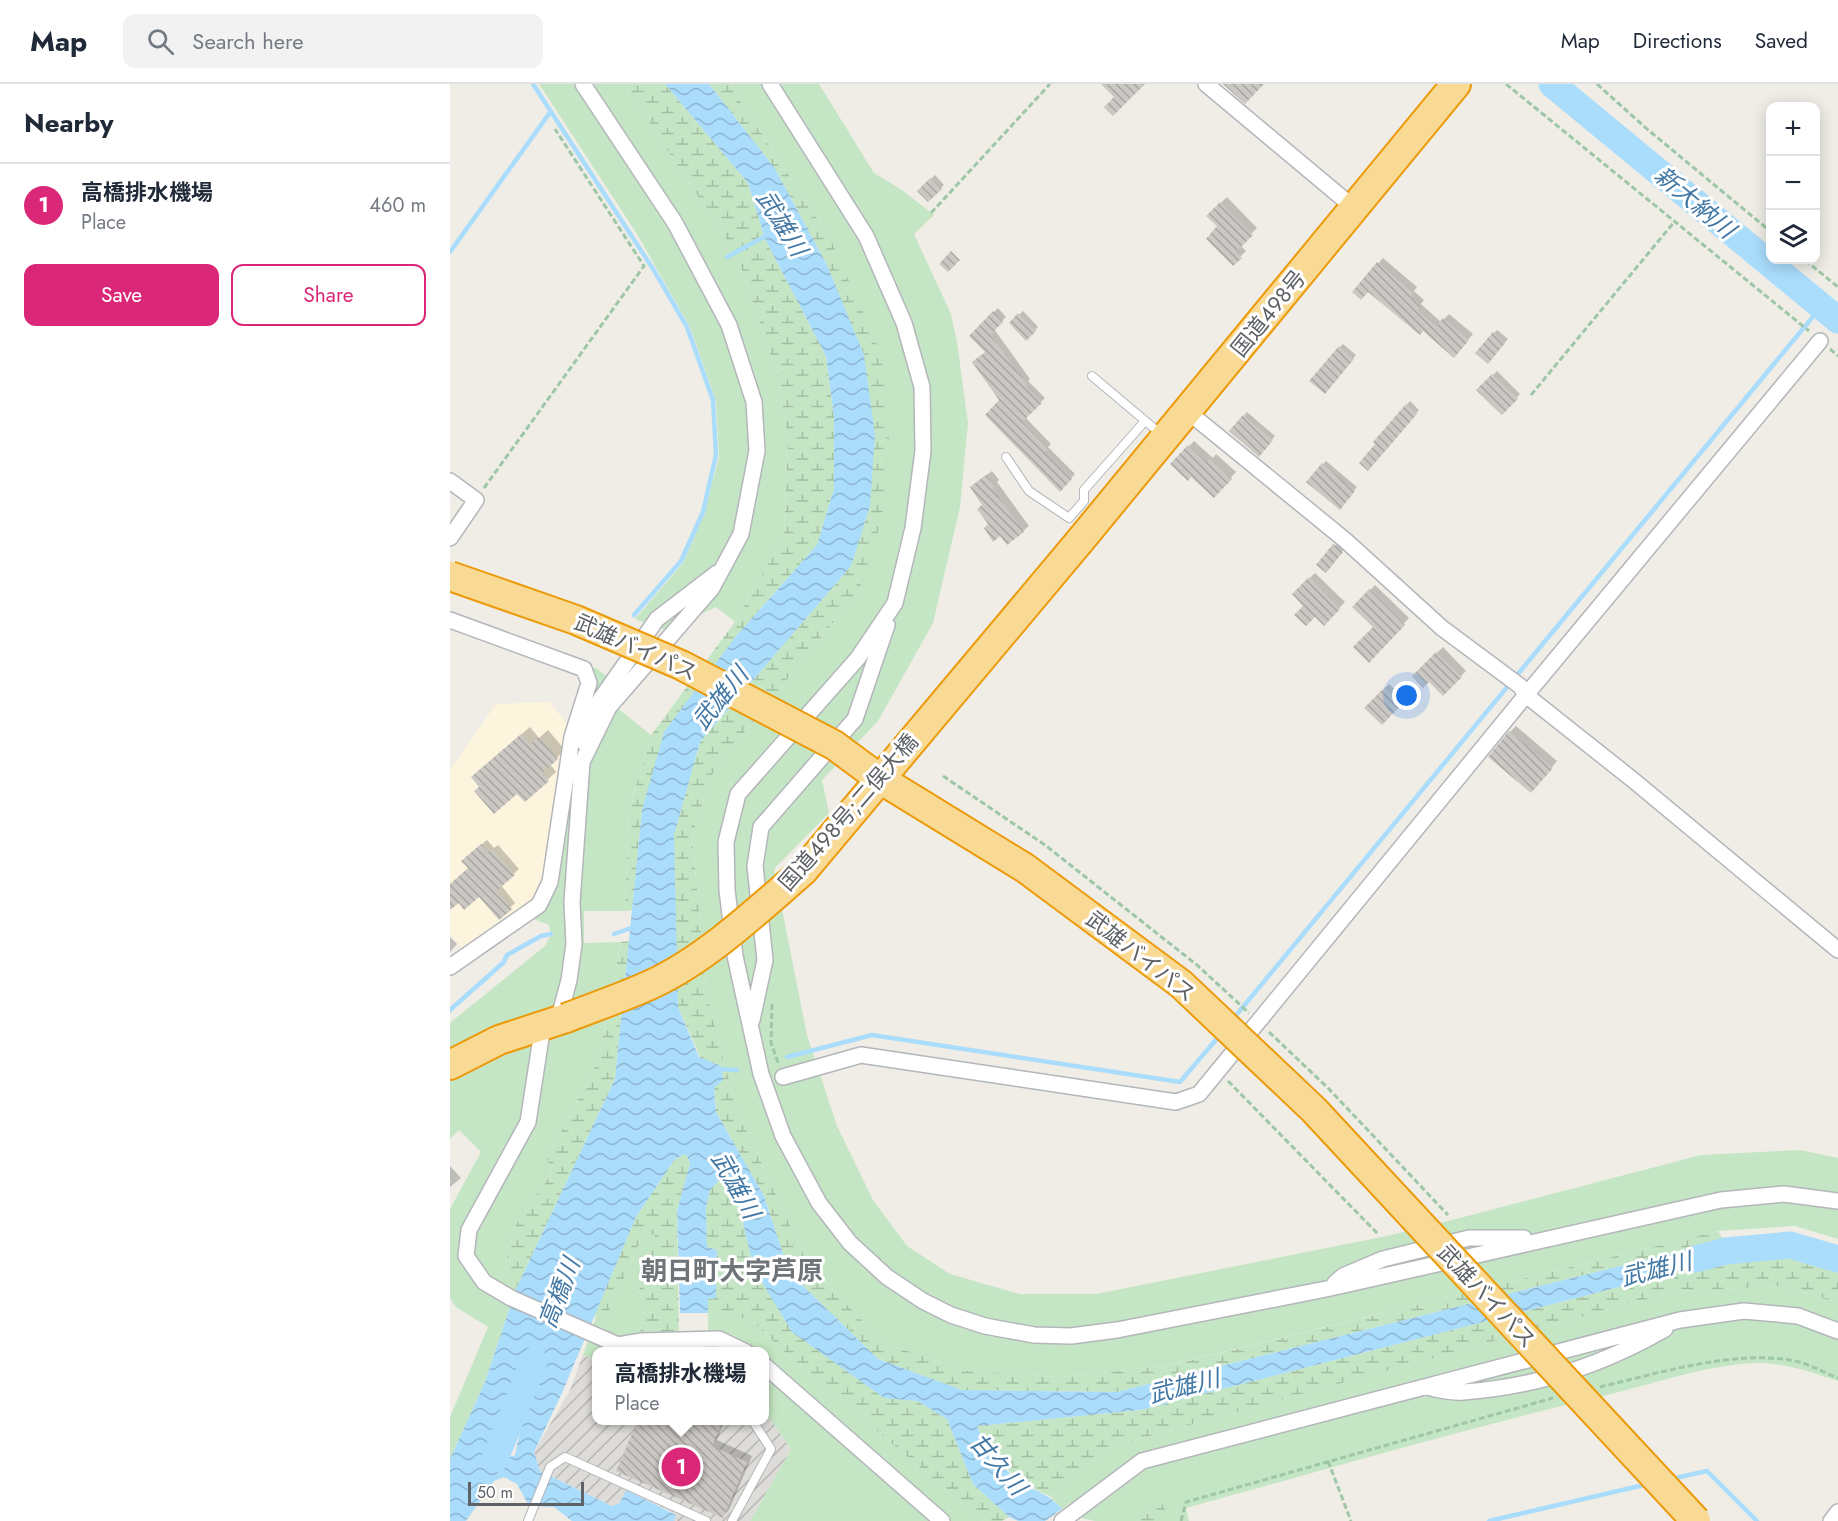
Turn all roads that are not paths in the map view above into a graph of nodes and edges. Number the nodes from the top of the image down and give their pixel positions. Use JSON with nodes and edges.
{"nodes":[{"id":1,"x":583,"y":84,"type":"edge"},
{"id":2,"x":770,"y":84,"type":"edge"},
{"id":3,"x":1206,"y":84,"type":"edge"},
{"id":4,"x":1456,"y":84,"type":"edge"},
{"id":5,"x":1353,"y":207,"type":"junction"},
{"id":6,"x":1818,"y":339,"type":"road end"},
{"id":7,"x":1092,"y":376,"type":"dead end"},
{"id":8,"x":1187,"y":411,"type":"junction"},
{"id":9,"x":1155,"y":429,"type":"junction"},
{"id":10,"x":1006,"y":457,"type":"dead end"},
{"id":11,"x":450,"y":481,"type":"edge"},
{"id":12,"x":450,"y":538,"type":"edge"},
{"id":13,"x":1079,"y":542,"type":"joint"},
{"id":14,"x":722,"y":569,"type":"junction"},
{"id":15,"x":450,"y":576,"type":"edge"},
{"id":16,"x":895,"y":603,"type":"junction"},
{"id":17,"x":450,"y":620,"type":"edge"},
{"id":18,"x":1523,"y":690,"type":"junction"},
{"id":19,"x":586,"y":710,"type":"junction"},
{"id":20,"x":582,"y":762,"type":"junction"},
{"id":21,"x":880,"y":779,"type":"junction"},
{"id":22,"x":1838,"y":950,"type":"edge"},
{"id":23,"x":450,"y":967,"type":"edge"},
{"id":24,"x":556,"y":1021,"type":"junction"},
{"id":25,"x":751,"y":1026,"type":"junction"},
{"id":26,"x":450,"y":1065,"type":"edge"},
{"id":27,"x":783,"y":1077,"type":"road end"},
{"id":28,"x":1838,"y":1201,"type":"edge"},
{"id":29,"x":1680,"y":1320,"type":"junction"},
{"id":30,"x":1838,"y":1331,"type":"edge"},
{"id":31,"x":642,"y":1341,"type":"junction"},
{"id":32,"x":657,"y":1347,"type":"edge"},
{"id":33,"x":735,"y":1347,"type":"edge"},
{"id":34,"x":769,"y":1370,"type":"edge"},
{"id":35,"x":1423,"y":1388,"type":"junction"},
{"id":36,"x":755,"y":1425,"type":"edge"},
{"id":37,"x":1838,"y":1512,"type":"edge"},
{"id":38,"x":528,"y":1521,"type":"edge"},
{"id":39,"x":706,"y":1521,"type":"edge"},
{"id":40,"x":732,"y":1521,"type":"edge"},
{"id":41,"x":942,"y":1521,"type":"edge"},
{"id":42,"x":1062,"y":1521,"type":"edge"},
{"id":43,"x":1696,"y":1521,"type":"edge"},
{"id":44,"x":1831,"y":1521,"type":"edge"}],
"edges":[{"from":1,"to":14,"type":"street"},
{"from":2,"to":16,"type":"street"},
{"from":3,"to":5,"type":"street"},
{"from":4,"to":5,"type":"highway","name":"国道498号"},
{"from":5,"to":8,"type":"highway","name":"国道498号"},
{"from":6,"to":18,"type":"street"},
{"from":7,"to":9,"type":"lane"},
{"from":8,"to":9,"type":"highway","name":"国道498号"},
{"from":8,"to":18,"type":"street"},
{"from":9,"to":10,"type":"lane"},
{"from":9,"to":13,"type":"highway","name":"国道498号"},
{"from":11,"to":12,"type":"street"},
{"from":13,"to":21,"type":"highway","name":"国道498号;二俣大橋","bridge":true},
{"from":14,"to":19,"type":"street"},
{"from":14,"to":20,"type":"street"},
{"from":15,"to":21,"type":"highway","name":"武雄バイパス","bridge":true},
{"from":16,"to":25,"type":"street"},
{"from":16,"to":25,"type":"street"},
{"from":17,"to":19,"type":"street"},
{"from":18,"to":22,"type":"street"},
{"from":18,"to":27,"type":"street"},
{"from":19,"to":20,"type":"street"},
{"from":19,"to":23,"type":"street"},
{"from":20,"to":24,"type":"street"},
{"from":21,"to":24,"type":"highway","name":"国道498号;二俣大橋","bridge":true},
{"from":21,"to":43,"type":"highway","name":"武雄バイパス","bridge":true},
{"from":24,"to":26,"type":"highway"},
{"from":24,"to":31,"type":"street"},
{"from":25,"to":28,"type":"street"},
{"from":29,"to":30,"type":"street"},
{"from":29,"to":35,"type":"street"},
{"from":29,"to":35,"type":"street"},
{"from":31,"to":32,"type":"lane"},
{"from":31,"to":33,"type":"street"},
{"from":34,"to":41,"type":"street"},
{"from":35,"to":42,"type":"street"},
{"from":36,"to":40,"type":"lane"},
{"from":37,"to":44,"type":"street"},
{"from":38,"to":39,"type":"lane"}]}
